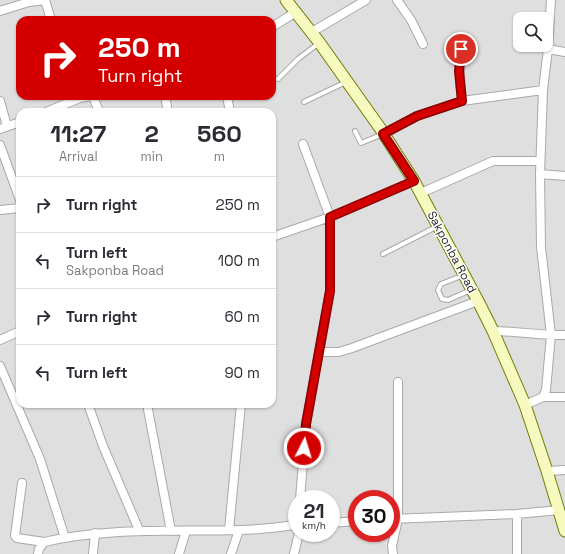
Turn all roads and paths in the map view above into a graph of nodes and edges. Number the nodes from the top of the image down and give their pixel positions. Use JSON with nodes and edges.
{"nodes":[{"id":1,"x":45,"y":0,"type":"edge"},
{"id":2,"x":286,"y":0,"type":"edge"},
{"id":3,"x":366,"y":0,"type":"edge"},
{"id":4,"x":397,"y":0,"type":"edge"},
{"id":5,"x":551,"y":0,"type":"edge"},
{"id":6,"x":0,"y":11,"type":"edge"},
{"id":7,"x":296,"y":12,"type":"junction"},
{"id":8,"x":550,"y":12,"type":"edge"},
{"id":9,"x":50,"y":16,"type":"edge"},
{"id":10,"x":276,"y":24,"type":"edge"},
{"id":11,"x":312,"y":32,"type":"junction"},
{"id":12,"x":463,"y":41,"type":"dead end"},
{"id":13,"x":319,"y":42,"type":"junction"},
{"id":14,"x":423,"y":44,"type":"dead end"},
{"id":15,"x":553,"y":50,"type":"edge"},
{"id":16,"x":548,"y":52,"type":"edge"},
{"id":17,"x":565,"y":52,"type":"edge"},
{"id":18,"x":278,"y":79,"type":"dead end"},
{"id":19,"x":347,"y":82,"type":"junction"},
{"id":20,"x":543,"y":90,"type":"junction"},
{"id":21,"x":73,"y":100,"type":"edge"},
{"id":22,"x":0,"y":101,"type":"edge"},
{"id":23,"x":462,"y":101,"type":"junction"},
{"id":24,"x":304,"y":102,"type":"dead end"},
{"id":25,"x":55,"y":108,"type":"edge"},
{"id":26,"x":16,"y":124,"type":"edge"},
{"id":27,"x":4,"y":128,"type":"edge"},
{"id":28,"x":355,"y":131,"type":"dead end"},
{"id":29,"x":383,"y":134,"type":"junction"},
{"id":30,"x":303,"y":144,"type":"dead end"},
{"id":31,"x":0,"y":145,"type":"edge"},
{"id":32,"x":540,"y":161,"type":"junction"},
{"id":33,"x":540,"y":174,"type":"junction"},
{"id":34,"x":565,"y":176,"type":"edge"},
{"id":35,"x":414,"y":181,"type":"junction"},
{"id":36,"x":16,"y":189,"type":"edge"},
{"id":37,"x":421,"y":193,"type":"junction"},
{"id":38,"x":16,"y":208,"type":"edge"},
{"id":39,"x":0,"y":210,"type":"edge"},
{"id":40,"x":330,"y":217,"type":"junction"},
{"id":41,"x":438,"y":226,"type":"junction"},
{"id":42,"x":276,"y":236,"type":"edge"},
{"id":43,"x":383,"y":254,"type":"dead end"},
{"id":44,"x":464,"y":275,"type":"junction"},
{"id":45,"x":472,"y":289,"type":"junction"},
{"id":46,"x":478,"y":301,"type":"junction"},
{"id":47,"x":494,"y":331,"type":"junction"},
{"id":48,"x":16,"y":332,"type":"edge"},
{"id":49,"x":551,"y":335,"type":"junction"},
{"id":50,"x":565,"y":335,"type":"edge"},
{"id":51,"x":0,"y":340,"type":"edge"},
{"id":52,"x":319,"y":352,"type":"junction"},
{"id":53,"x":0,"y":366,"type":"edge"},
{"id":54,"x":398,"y":382,"type":"dead end"},
{"id":55,"x":542,"y":397,"type":"junction"},
{"id":56,"x":565,"y":397,"type":"edge"},
{"id":57,"x":16,"y":403,"type":"edge"},
{"id":58,"x":525,"y":405,"type":"junction"},
{"id":59,"x":18,"y":408,"type":"edge"},
{"id":60,"x":89,"y":408,"type":"edge"},
{"id":61,"x":149,"y":408,"type":"edge"},
{"id":62,"x":241,"y":408,"type":"edge"},
{"id":63,"x":565,"y":470,"type":"edge"},
{"id":64,"x":547,"y":471,"type":"junction"},
{"id":65,"x":22,"y":483,"type":"dead end"},
{"id":66,"x":301,"y":490,"type":"edge"},
{"id":67,"x":396,"y":490,"type":"edge"},
{"id":68,"x":559,"y":510,"type":"junction"},
{"id":69,"x":517,"y":514,"type":"junction"},
{"id":70,"x":400,"y":519,"type":"edge"},
{"id":71,"x":288,"y":526,"type":"edge"},
{"id":72,"x":139,"y":530,"type":"junction"},
{"id":73,"x":229,"y":530,"type":"junction"},
{"id":74,"x":239,"y":530,"type":"junction"},
{"id":75,"x":171,"y":531,"type":"junction"},
{"id":76,"x":186,"y":531,"type":"junction"},
{"id":77,"x":565,"y":532,"type":"edge"},
{"id":78,"x":95,"y":533,"type":"junction"},
{"id":79,"x":65,"y":538,"type":"junction"},
{"id":80,"x":44,"y":542,"type":"junction"},
{"id":81,"x":297,"y":542,"type":"edge"},
{"id":82,"x":392,"y":542,"type":"edge"},
{"id":83,"x":38,"y":554,"type":"edge"},
{"id":84,"x":93,"y":554,"type":"edge"},
{"id":85,"x":178,"y":554,"type":"edge"},
{"id":86,"x":231,"y":554,"type":"edge"},
{"id":87,"x":294,"y":554,"type":"edge"},
{"id":88,"x":393,"y":554,"type":"edge"},
{"id":89,"x":517,"y":554,"type":"edge"}],
"edges":[{"from":1,"to":6,"type":"street"},
{"from":1,"to":9,"type":"street"},
{"from":2,"to":7,"type":"main road","name":"Sakponba Road"},
{"from":3,"to":11,"type":"street"},
{"from":4,"to":14,"type":"street"},
{"from":5,"to":8,"type":"street"},
{"from":7,"to":10,"type":"street"},
{"from":7,"to":11,"type":"main road","name":"Sakponba Road"},
{"from":11,"to":13,"type":"main road","name":"Sakponba Road"},
{"from":12,"to":23,"type":"street"},
{"from":13,"to":18,"type":"lane"},
{"from":13,"to":19,"type":"main road","name":"Sakponba Road"},
{"from":15,"to":17,"type":"street"},
{"from":16,"to":20,"type":"street"},
{"from":19,"to":24,"type":"lane"},
{"from":19,"to":29,"type":"main road","name":"Sakponba Road"},
{"from":20,"to":23,"type":"street"},
{"from":20,"to":32,"type":"street"},
{"from":21,"to":25,"type":"street"},
{"from":22,"to":27,"type":"street"},
{"from":23,"to":29,"type":"street"},
{"from":26,"to":27,"type":"street"},
{"from":28,"to":29,"type":"lane"},
{"from":29,"to":35,"type":"main road","name":"Sakponba Road"},
{"from":30,"to":40,"type":"street"},
{"from":31,"to":36,"type":"street"},
{"from":32,"to":33,"type":"street"},
{"from":32,"to":37,"type":"street"},
{"from":33,"to":34,"type":"street"},
{"from":33,"to":49,"type":"street"},
{"from":35,"to":37,"type":"main road","name":"Sakponba Road"},
{"from":35,"to":40,"type":"street"},
{"from":37,"to":41,"type":"main road","name":"Sakponba Road"},
{"from":38,"to":39,"type":"street"},
{"from":40,"to":42,"type":"street"},
{"from":40,"to":52,"type":"street"},
{"from":41,"to":43,"type":"lane"},
{"from":41,"to":44,"type":"main road","name":"Sakponba Road"},
{"from":44,"to":45,"type":"main road","name":"Sakponba Road"},
{"from":44,"to":45,"type":"lane"},
{"from":45,"to":46,"type":"main road","name":"Sakponba Road"},
{"from":46,"to":47,"type":"main road","name":"Sakponba Road"},
{"from":46,"to":52,"type":"street"},
{"from":47,"to":49,"type":"street"},
{"from":47,"to":58,"type":"main road","name":"Sakponba Road"},
{"from":48,"to":51,"type":"street"},
{"from":49,"to":50,"type":"street"},
{"from":49,"to":55,"type":"street"},
{"from":52,"to":66,"type":"street"},
{"from":53,"to":57,"type":"street"},
{"from":54,"to":67,"type":"street"},
{"from":55,"to":56,"type":"street"},
{"from":55,"to":58,"type":"street"},
{"from":58,"to":64,"type":"main road","name":"Sakponba Road"},
{"from":59,"to":79,"type":"street"},
{"from":60,"to":72,"type":"street"},
{"from":61,"to":75,"type":"street"},
{"from":62,"to":73,"type":"street"},
{"from":63,"to":64,"type":"street"},
{"from":64,"to":68,"type":"main road","name":"Sakponba Road"},
{"from":65,"to":80,"type":"street"},
{"from":68,"to":69,"type":"street"},
{"from":68,"to":77,"type":"main road","name":"Sakponba Road"},
{"from":69,"to":70,"type":"street"},
{"from":69,"to":89,"type":"street"},
{"from":71,"to":74,"type":"street"},
{"from":72,"to":75,"type":"street"},
{"from":72,"to":78,"type":"street"},
{"from":73,"to":74,"type":"street"},
{"from":73,"to":76,"type":"street"},
{"from":74,"to":86,"type":"street"},
{"from":75,"to":76,"type":"street"},
{"from":76,"to":85,"type":"street"},
{"from":78,"to":79,"type":"street"},
{"from":78,"to":84,"type":"street"},
{"from":79,"to":80,"type":"street"},
{"from":80,"to":83,"type":"street"},
{"from":81,"to":87,"type":"street"},
{"from":82,"to":88,"type":"street"}]}
